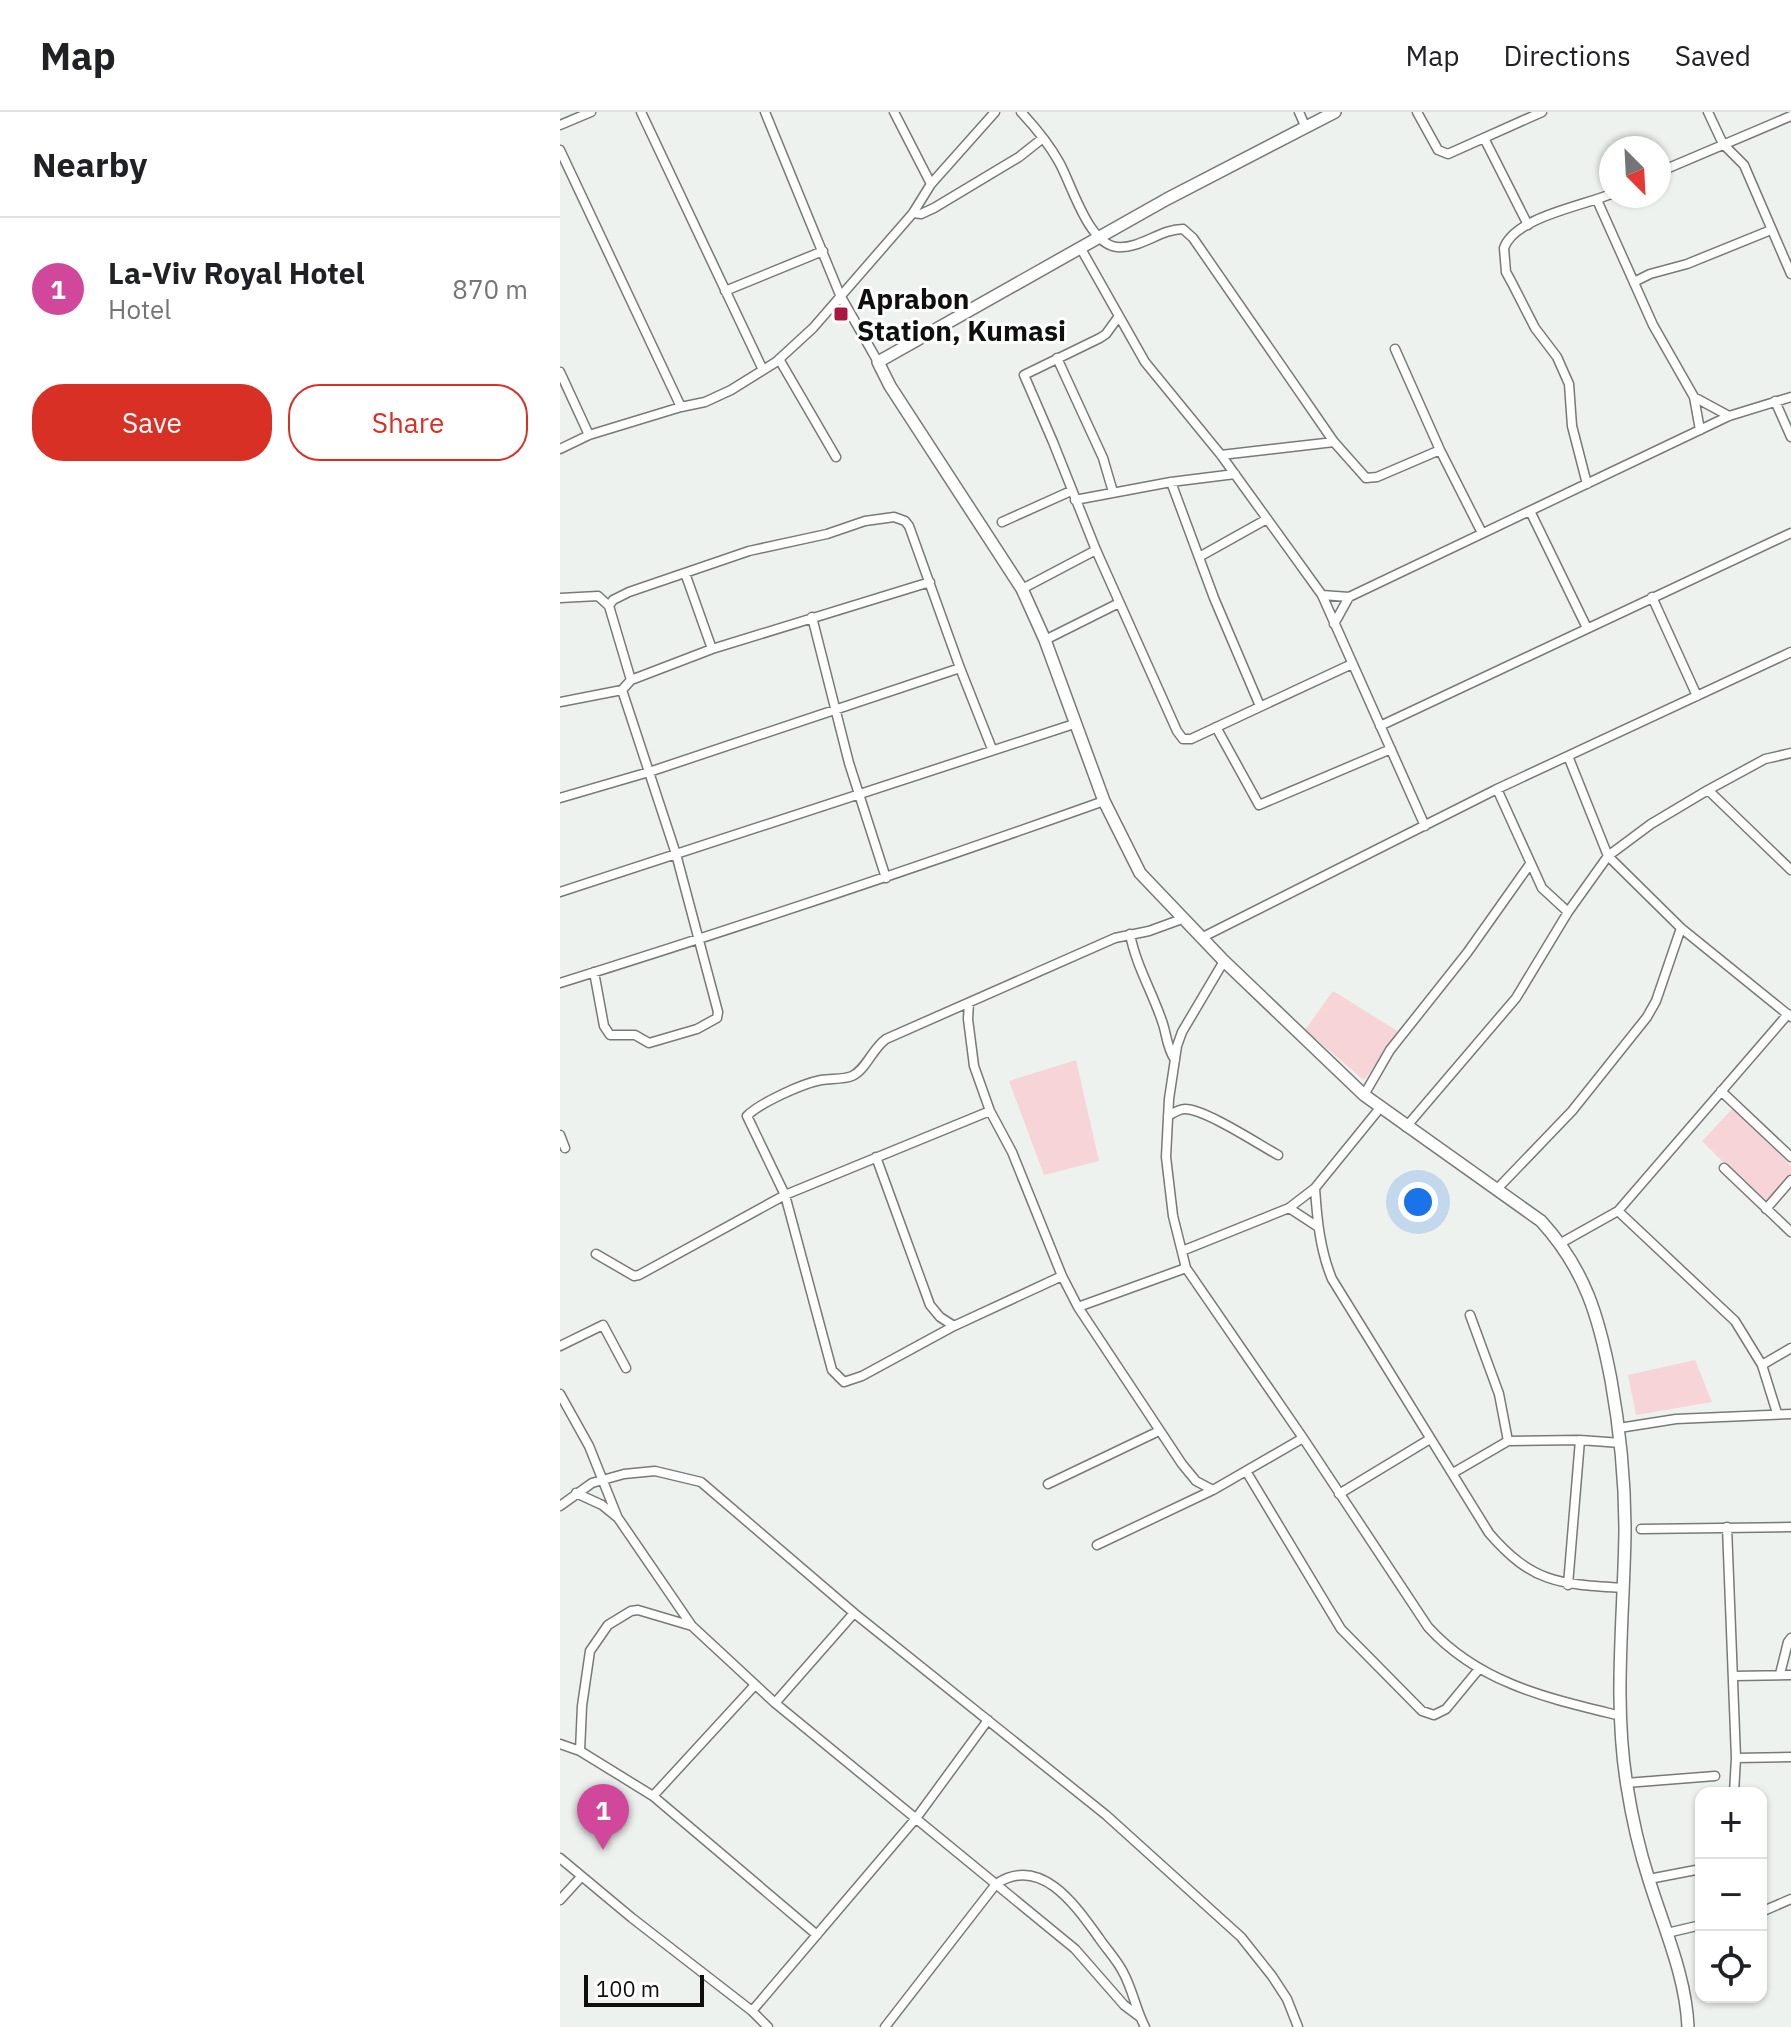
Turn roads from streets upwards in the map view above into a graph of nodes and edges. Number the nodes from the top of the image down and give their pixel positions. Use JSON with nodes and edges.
{"nodes":[{"id":1,"x":591,"y":112,"type":"edge"},
{"id":2,"x":641,"y":112,"type":"edge"},
{"id":3,"x":765,"y":112,"type":"edge"},
{"id":4,"x":894,"y":112,"type":"edge"},
{"id":5,"x":995,"y":112,"type":"edge"},
{"id":6,"x":1021,"y":112,"type":"edge"},
{"id":7,"x":1299,"y":112,"type":"edge"},
{"id":8,"x":1335,"y":112,"type":"edge"},
{"id":9,"x":1417,"y":112,"type":"edge"},
{"id":10,"x":1542,"y":112,"type":"edge"},
{"id":11,"x":1708,"y":112,"type":"edge"},
{"id":12,"x":1791,"y":116,"type":"edge"},
{"id":13,"x":560,"y":125,"type":"edge"},
{"id":14,"x":1306,"y":128,"type":"junction"},
{"id":15,"x":1043,"y":138,"type":"junction"},
{"id":16,"x":1484,"y":138,"type":"junction"},
{"id":17,"x":1723,"y":144,"type":"junction"},
{"id":18,"x":561,"y":153,"type":"edge"},
{"id":19,"x":1671,"y":167,"type":"edge"},
{"id":20,"x":931,"y":184,"type":"junction"},
{"id":21,"x":1597,"y":200,"type":"joint"},
{"id":22,"x":913,"y":213,"type":"junction"},
{"id":23,"x":1528,"y":225,"type":"junction"},
{"id":24,"x":1771,"y":230,"type":"junction"},
{"id":25,"x":1097,"y":238,"type":"junction"},
{"id":26,"x":1080,"y":247,"type":"junction"},
{"id":27,"x":823,"y":251,"type":"junction"},
{"id":28,"x":1791,"y":274,"type":"edge"},
{"id":29,"x":1634,"y":282,"type":"junction"},
{"id":30,"x":725,"y":291,"type":"junction"},
{"id":31,"x":840,"y":295,"type":"junction"},
{"id":32,"x":1119,"y":316,"type":"junction"},
{"id":33,"x":1395,"y":349,"type":"dead end"},
{"id":34,"x":1057,"y":358,"type":"junction"},
{"id":35,"x":779,"y":359,"type":"junction"},
{"id":36,"x":878,"y":362,"type":"junction"},
{"id":37,"x":763,"y":370,"type":"junction"},
{"id":38,"x":560,"y":372,"type":"edge"},
{"id":39,"x":1694,"y":397,"type":"junction"},
{"id":40,"x":1791,"y":397,"type":"edge"},
{"id":41,"x":1775,"y":401,"type":"junction"},
{"id":42,"x":681,"y":407,"type":"junction"},
{"id":43,"x":1729,"y":416,"type":"junction"},
{"id":44,"x":1700,"y":430,"type":"junction"},
{"id":45,"x":589,"y":435,"type":"junction"},
{"id":46,"x":1791,"y":437,"type":"edge"},
{"id":47,"x":1334,"y":442,"type":"junction"},
{"id":48,"x":560,"y":449,"type":"edge"},
{"id":49,"x":1440,"y":450,"type":"junction"},
{"id":50,"x":1221,"y":455,"type":"junction"},
{"id":51,"x":836,"y":457,"type":"dead end"},
{"id":52,"x":1235,"y":474,"type":"junction"},
{"id":53,"x":1171,"y":482,"type":"junction"},
{"id":54,"x":1587,"y":484,"type":"junction"},
{"id":55,"x":1071,"y":491,"type":"junction"},
{"id":56,"x":1113,"y":492,"type":"junction"},
{"id":57,"x":1075,"y":500,"type":"junction"},
{"id":58,"x":1530,"y":511,"type":"junction"},
{"id":59,"x":1267,"y":519,"type":"junction"},
{"id":60,"x":1002,"y":522,"type":"dead end"},
{"id":61,"x":1482,"y":533,"type":"junction"},
{"id":62,"x":1791,"y":533,"type":"edge"},
{"id":63,"x":1096,"y":550,"type":"junction"},
{"id":64,"x":1199,"y":557,"type":"junction"},
{"id":65,"x":685,"y":573,"type":"junction"},
{"id":66,"x":930,"y":582,"type":"junction"},
{"id":67,"x":1022,"y":589,"type":"junction"},
{"id":68,"x":1322,"y":595,"type":"junction"},
{"id":69,"x":1349,"y":597,"type":"junction"},
{"id":70,"x":1652,"y":597,"type":"junction"},
{"id":71,"x":560,"y":598,"type":"edge"},
{"id":72,"x":1119,"y":603,"type":"junction"},
{"id":73,"x":609,"y":606,"type":"junction"},
{"id":74,"x":812,"y":617,"type":"junction"},
{"id":75,"x":1334,"y":624,"type":"junction"},
{"id":76,"x":1587,"y":628,"type":"junction"},
{"id":77,"x":1045,"y":640,"type":"junction"},
{"id":78,"x":712,"y":649,"type":"junction"},
{"id":79,"x":1791,"y":652,"type":"edge"},
{"id":80,"x":1352,"y":664,"type":"junction"},
{"id":81,"x":960,"y":668,"type":"junction"},
{"id":82,"x":631,"y":680,"type":"junction"},
{"id":83,"x":622,"y":690,"type":"junction"},
{"id":84,"x":1697,"y":696,"type":"junction"},
{"id":85,"x":560,"y":702,"type":"edge"},
{"id":86,"x":1260,"y":706,"type":"junction"},
{"id":87,"x":833,"y":708,"type":"junction"},
{"id":88,"x":1074,"y":724,"type":"junction"},
{"id":89,"x":1380,"y":726,"type":"junction"},
{"id":90,"x":1216,"y":727,"type":"junction"},
{"id":91,"x":992,"y":749,"type":"junction"},
{"id":92,"x":1391,"y":749,"type":"junction"},
{"id":93,"x":1791,"y":753,"type":"edge"},
{"id":94,"x":1568,"y":756,"type":"junction"},
{"id":95,"x":649,"y":772,"type":"junction"},
{"id":96,"x":1497,"y":789,"type":"junction"},
{"id":97,"x":1708,"y":790,"type":"junction"},
{"id":98,"x":858,"y":792,"type":"junction"},
{"id":99,"x":560,"y":798,"type":"edge"},
{"id":100,"x":1104,"y":801,"type":"junction"},
{"id":101,"x":1425,"y":826,"type":"junction"},
{"id":102,"x":676,"y":854,"type":"junction"},
{"id":103,"x":1608,"y":856,"type":"junction"},
{"id":104,"x":1530,"y":864,"type":"junction"},
{"id":105,"x":1791,"y":870,"type":"edge"},
{"id":106,"x":886,"y":878,"type":"junction"},
{"id":107,"x":560,"y":892,"type":"edge"},
{"id":108,"x":1568,"y":912,"type":"junction"},
{"id":109,"x":1182,"y":919,"type":"junction"},
{"id":110,"x":1681,"y":928,"type":"junction"},
{"id":111,"x":1130,"y":934,"type":"junction"},
{"id":112,"x":1201,"y":938,"type":"junction"},
{"id":113,"x":699,"y":940,"type":"junction"},
{"id":114,"x":1224,"y":961,"type":"junction"},
{"id":115,"x":594,"y":972,"type":"junction"},
{"id":116,"x":560,"y":983,"type":"edge"},
{"id":117,"x":969,"y":1003,"type":"junction"},
{"id":118,"x":951,"y":1011,"type":"junction"},
{"id":119,"x":1789,"y":1015,"type":"edge"},
{"id":120,"x":968,"y":1019,"type":"junction"},
{"id":121,"x":1175,"y":1060,"type":"junction"},
{"id":122,"x":1721,"y":1091,"type":"junction"},
{"id":123,"x":1364,"y":1095,"type":"junction"},
{"id":124,"x":1380,"y":1108,"type":"junction"},
{"id":125,"x":990,"y":1111,"type":"junction"},
{"id":126,"x":1168,"y":1116,"type":"junction"},
{"id":127,"x":1406,"y":1127,"type":"junction"},
{"id":128,"x":560,"y":1135,"type":"edge"},
{"id":129,"x":565,"y":1148,"type":"dead end"},
{"id":130,"x":1278,"y":1155,"type":"dead end"},
{"id":131,"x":876,"y":1157,"type":"junction"},
{"id":132,"x":1791,"y":1157,"type":"edge"},
{"id":133,"x":1724,"y":1168,"type":"dead end"},
{"id":134,"x":1791,"y":1180,"type":"edge"},
{"id":135,"x":1315,"y":1188,"type":"junction"},
{"id":136,"x":1498,"y":1188,"type":"junction"},
{"id":137,"x":785,"y":1195,"type":"junction"},
{"id":138,"x":1289,"y":1208,"type":"junction"},
{"id":139,"x":1766,"y":1209,"type":"junction"},
{"id":140,"x":1618,"y":1211,"type":"junction"},
{"id":141,"x":1318,"y":1227,"type":"junction"},
{"id":142,"x":1791,"y":1232,"type":"edge"},
{"id":143,"x":1561,"y":1243,"type":"junction"},
{"id":144,"x":1182,"y":1251,"type":"junction"},
{"id":145,"x":596,"y":1254,"type":"dead end"},
{"id":146,"x":1186,"y":1268,"type":"junction"},
{"id":147,"x":1062,"y":1276,"type":"junction"},
{"id":148,"x":1078,"y":1307,"type":"junction"},
{"id":149,"x":1470,"y":1315,"type":"dead end"},
{"id":150,"x":954,"y":1326,"type":"junction"},
{"id":151,"x":560,"y":1346,"type":"edge"},
{"id":152,"x":1791,"y":1348,"type":"edge"},
{"id":153,"x":1762,"y":1365,"type":"junction"},
{"id":154,"x":626,"y":1368,"type":"dead end"},
{"id":155,"x":560,"y":1394,"type":"edge"},
{"id":156,"x":1777,"y":1413,"type":"junction"},
{"id":157,"x":1791,"y":1414,"type":"edge"},
{"id":158,"x":1619,"y":1428,"type":"junction"},
{"id":159,"x":1159,"y":1431,"type":"junction"},
{"id":160,"x":1303,"y":1438,"type":"junction"},
{"id":161,"x":1430,"y":1439,"type":"junction"},
{"id":162,"x":1580,"y":1440,"type":"junction"},
{"id":163,"x":1508,"y":1441,"type":"junction"},
{"id":164,"x":1621,"y":1443,"type":"junction"},
{"id":165,"x":1246,"y":1471,"type":"junction"},
{"id":166,"x":1453,"y":1473,"type":"junction"},
{"id":167,"x":604,"y":1478,"type":"junction"},
{"id":168,"x":1048,"y":1484,"type":"dead end"},
{"id":169,"x":1213,"y":1490,"type":"junction"},
{"id":170,"x":576,"y":1493,"type":"junction"},
{"id":171,"x":1339,"y":1494,"type":"junction"},
{"id":172,"x":560,"y":1506,"type":"edge"},
{"id":173,"x":618,"y":1518,"type":"junction"},
{"id":174,"x":1727,"y":1527,"type":"junction"},
{"id":175,"x":1791,"y":1527,"type":"edge"},
{"id":176,"x":1641,"y":1529,"type":"dead end"},
{"id":177,"x":1097,"y":1545,"type":"dead end"},
{"id":178,"x":1568,"y":1585,"type":"junction"},
{"id":179,"x":1622,"y":1588,"type":"junction"},
{"id":180,"x":854,"y":1613,"type":"junction"},
{"id":181,"x":692,"y":1626,"type":"junction"},
{"id":182,"x":1791,"y":1638,"type":"edge"},
{"id":183,"x":1479,"y":1669,"type":"junction"},
{"id":184,"x":1780,"y":1674,"type":"junction"},
{"id":185,"x":1791,"y":1675,"type":"edge"},
{"id":186,"x":1733,"y":1676,"type":"junction"},
{"id":187,"x":755,"y":1685,"type":"junction"},
{"id":188,"x":775,"y":1703,"type":"junction"},
{"id":189,"x":1621,"y":1716,"type":"junction"},
{"id":190,"x":988,"y":1720,"type":"junction"},
{"id":191,"x":560,"y":1744,"type":"edge"},
{"id":192,"x":580,"y":1751,"type":"junction"},
{"id":193,"x":1791,"y":1757,"type":"edge"},
{"id":194,"x":1736,"y":1758,"type":"junction"},
{"id":195,"x":1715,"y":1776,"type":"dead end"},
{"id":196,"x":1626,"y":1783,"type":"junction"},
{"id":197,"x":1734,"y":1787,"type":"edge"},
{"id":198,"x":653,"y":1796,"type":"junction"},
{"id":199,"x":917,"y":1817,"type":"junction"},
{"id":200,"x":560,"y":1858,"type":"edge"},
{"id":201,"x":1695,"y":1870,"type":"edge"},
{"id":202,"x":581,"y":1877,"type":"junction"},
{"id":203,"x":1649,"y":1879,"type":"junction"},
{"id":204,"x":996,"y":1884,"type":"junction"},
{"id":205,"x":1791,"y":1899,"type":"edge"},
{"id":206,"x":560,"y":1900,"type":"edge"},
{"id":207,"x":1767,"y":1909,"type":"edge"},
{"id":208,"x":1695,"y":1926,"type":"edge"},
{"id":209,"x":1667,"y":1933,"type":"junction"},
{"id":210,"x":817,"y":1935,"type":"junction"},
{"id":211,"x":752,"y":2011,"type":"junction"},
{"id":212,"x":1140,"y":2017,"type":"junction"},
{"id":213,"x":768,"y":2027,"type":"edge"},
{"id":214,"x":885,"y":2027,"type":"edge"},
{"id":215,"x":1145,"y":2027,"type":"edge"},
{"id":216,"x":1298,"y":2027,"type":"edge"},
{"id":217,"x":1688,"y":2027,"type":"edge"}],
"edges":[{"from":1,"to":13,"type":"street"},
{"from":2,"to":30,"type":"street"},
{"from":3,"to":27,"type":"street"},
{"from":4,"to":20,"type":"street"},
{"from":5,"to":20,"type":"street"},
{"from":6,"to":15,"type":"street"},
{"from":7,"to":14,"type":"street"},
{"from":8,"to":14,"type":"street"},
{"from":9,"to":16,"type":"street"},
{"from":10,"to":16,"type":"street"},
{"from":11,"to":17,"type":"street"},
{"from":12,"to":17,"type":"street"},
{"from":14,"to":25,"type":"street"},
{"from":15,"to":22,"type":"street"},
{"from":15,"to":25,"type":"street"},
{"from":16,"to":23,"type":"street"},
{"from":17,"to":19,"type":"street"},
{"from":17,"to":24,"type":"street"},
{"from":18,"to":42,"type":"street"},
{"from":20,"to":22,"type":"street"},
{"from":21,"to":23,"type":"street"},
{"from":21,"to":29,"type":"street"},
{"from":22,"to":31,"type":"street"},
{"from":23,"to":54,"type":"street"},
{"from":24,"to":28,"type":"street"},
{"from":24,"to":29,"type":"street"},
{"from":25,"to":26,"type":"street"},
{"from":25,"to":47,"type":"street"},
{"from":26,"to":32,"type":"street"},
{"from":26,"to":36,"type":"street"},
{"from":27,"to":30,"type":"street"},
{"from":27,"to":31,"type":"street"},
{"from":29,"to":39,"type":"street"},
{"from":30,"to":37,"type":"street"},
{"from":31,"to":35,"type":"street"},
{"from":31,"to":36,"type":"street"},
{"from":32,"to":34,"type":"street"},
{"from":32,"to":50,"type":"street"},
{"from":33,"to":49,"type":"street"},
{"from":34,"to":55,"type":"street"},
{"from":34,"to":56,"type":"street"},
{"from":35,"to":37,"type":"street"},
{"from":35,"to":51,"type":"street"},
{"from":36,"to":67,"type":"street"},
{"from":37,"to":42,"type":"street"},
{"from":38,"to":45,"type":"street"},
{"from":39,"to":43,"type":"street"},
{"from":39,"to":44,"type":"street"},
{"from":40,"to":41,"type":"street"},
{"from":41,"to":43,"type":"street"},
{"from":41,"to":46,"type":"street"},
{"from":42,"to":45,"type":"street"},
{"from":43,"to":44,"type":"street"},
{"from":44,"to":54,"type":"street"},
{"from":45,"to":48,"type":"street"},
{"from":47,"to":49,"type":"street"},
{"from":47,"to":50,"type":"street"},
{"from":49,"to":61,"type":"street"},
{"from":50,"to":52,"type":"street"},
{"from":52,"to":53,"type":"street"},
{"from":52,"to":59,"type":"street"},
{"from":53,"to":56,"type":"street"},
{"from":53,"to":64,"type":"street"},
{"from":54,"to":58,"type":"street"},
{"from":55,"to":57,"type":"street"},
{"from":55,"to":60,"type":"street"},
{"from":56,"to":57,"type":"street"},
{"from":57,"to":63,"type":"street"},
{"from":58,"to":61,"type":"street"},
{"from":58,"to":76,"type":"street"},
{"from":59,"to":64,"type":"street"},
{"from":59,"to":68,"type":"street"},
{"from":61,"to":69,"type":"street"},
{"from":62,"to":70,"type":"street"},
{"from":63,"to":67,"type":"street"},
{"from":63,"to":72,"type":"street"},
{"from":64,"to":86,"type":"street"},
{"from":65,"to":66,"type":"street"},
{"from":65,"to":73,"type":"street"},
{"from":65,"to":78,"type":"street"},
{"from":66,"to":74,"type":"street"},
{"from":66,"to":81,"type":"street"},
{"from":67,"to":77,"type":"street"},
{"from":68,"to":69,"type":"street"},
{"from":68,"to":75,"type":"street"},
{"from":69,"to":75,"type":"street"},
{"from":70,"to":76,"type":"street"},
{"from":70,"to":84,"type":"street"},
{"from":71,"to":73,"type":"street"},
{"from":72,"to":77,"type":"street"},
{"from":72,"to":90,"type":"street"},
{"from":73,"to":82,"type":"street"},
{"from":74,"to":78,"type":"street"},
{"from":74,"to":87,"type":"street"},
{"from":75,"to":80,"type":"street"},
{"from":76,"to":89,"type":"street"},
{"from":77,"to":88,"type":"street"},
{"from":78,"to":82,"type":"street"},
{"from":79,"to":84,"type":"street"},
{"from":80,"to":86,"type":"street"},
{"from":80,"to":89,"type":"street"},
{"from":81,"to":87,"type":"street"},
{"from":81,"to":91,"type":"street"},
{"from":82,"to":83,"type":"street"},
{"from":83,"to":85,"type":"street"},
{"from":83,"to":95,"type":"street"},
{"from":84,"to":94,"type":"street"},
{"from":86,"to":90,"type":"street"},
{"from":87,"to":95,"type":"street"},
{"from":87,"to":98,"type":"street"},
{"from":88,"to":91,"type":"street"},
{"from":88,"to":100,"type":"street"},
{"from":89,"to":92,"type":"street"},
{"from":90,"to":92,"type":"street"},
{"from":91,"to":98,"type":"street"},
{"from":92,"to":101,"type":"street"},
{"from":93,"to":97,"type":"street"},
{"from":94,"to":96,"type":"street"},
{"from":94,"to":103,"type":"street"},
{"from":95,"to":99,"type":"street"},
{"from":95,"to":102,"type":"street"},
{"from":96,"to":101,"type":"street"},
{"from":96,"to":104,"type":"street"},
{"from":97,"to":103,"type":"street"},
{"from":97,"to":105,"type":"street"},
{"from":98,"to":102,"type":"street"},
{"from":98,"to":106,"type":"street"},
{"from":100,"to":106,"type":"street"},
{"from":100,"to":109,"type":"street"},
{"from":101,"to":112,"type":"street"},
{"from":102,"to":107,"type":"street"},
{"from":102,"to":113,"type":"street"},
{"from":103,"to":108,"type":"street"},
{"from":103,"to":110,"type":"street"},
{"from":104,"to":108,"type":"street"},
{"from":104,"to":123,"type":"street"},
{"from":106,"to":113,"type":"street"},
{"from":108,"to":127,"type":"street"},
{"from":109,"to":111,"type":"street"},
{"from":109,"to":112,"type":"street"},
{"from":110,"to":119,"type":"street"},
{"from":110,"to":136,"type":"street"},
{"from":111,"to":117,"type":"street"},
{"from":111,"to":121,"type":"street"},
{"from":112,"to":114,"type":"street"},
{"from":113,"to":115,"type":"street"},
{"from":113,"to":115,"type":"street"},
{"from":114,"to":121,"type":"street"},
{"from":114,"to":123,"type":"street"},
{"from":115,"to":116,"type":"street"},
{"from":117,"to":118,"type":"street"},
{"from":117,"to":120,"type":"street"},
{"from":118,"to":120,"type":"street"},
{"from":118,"to":137,"type":"street"},
{"from":119,"to":122,"type":"street"},
{"from":120,"to":125,"type":"street"},
{"from":121,"to":126,"type":"street"},
{"from":122,"to":132,"type":"street"},
{"from":122,"to":140,"type":"street"},
{"from":123,"to":124,"type":"street"},
{"from":124,"to":127,"type":"street"},
{"from":124,"to":135,"type":"street"},
{"from":125,"to":131,"type":"street"},
{"from":125,"to":147,"type":"street"},
{"from":126,"to":130,"type":"street"},
{"from":126,"to":144,"type":"street"},
{"from":127,"to":136,"type":"street"},
{"from":128,"to":129,"type":"street"},
{"from":131,"to":137,"type":"street"},
{"from":131,"to":150,"type":"street"},
{"from":133,"to":139,"type":"street"},
{"from":134,"to":139,"type":"street"},
{"from":135,"to":138,"type":"street"},
{"from":135,"to":141,"type":"street"},
{"from":136,"to":143,"type":"street"},
{"from":137,"to":145,"type":"street"},
{"from":137,"to":150,"type":"street"},
{"from":138,"to":141,"type":"street"},
{"from":138,"to":144,"type":"street"},
{"from":139,"to":142,"type":"street"},
{"from":140,"to":143,"type":"street"},
{"from":140,"to":153,"type":"street"},
{"from":141,"to":161,"type":"street"},
{"from":143,"to":158,"type":"street"},
{"from":144,"to":146,"type":"street"},
{"from":146,"to":148,"type":"street"},
{"from":146,"to":160,"type":"street"},
{"from":147,"to":148,"type":"street"},
{"from":147,"to":150,"type":"street"},
{"from":148,"to":159,"type":"street"},
{"from":149,"to":163,"type":"street"},
{"from":151,"to":154,"type":"street"},
{"from":152,"to":153,"type":"street"},
{"from":153,"to":156,"type":"street"},
{"from":155,"to":167,"type":"street"},
{"from":156,"to":157,"type":"street"},
{"from":156,"to":158,"type":"street"},
{"from":158,"to":164,"type":"street"},
{"from":159,"to":168,"type":"street"},
{"from":159,"to":169,"type":"street"},
{"from":160,"to":165,"type":"street"},
{"from":160,"to":171,"type":"street"},
{"from":161,"to":166,"type":"street"},
{"from":161,"to":171,"type":"street"},
{"from":162,"to":163,"type":"street"},
{"from":162,"to":164,"type":"street"},
{"from":162,"to":178,"type":"street"},
{"from":163,"to":166,"type":"street"},
{"from":164,"to":179,"type":"street"},
{"from":165,"to":169,"type":"street"},
{"from":165,"to":183,"type":"street"},
{"from":166,"to":178,"type":"street"},
{"from":167,"to":170,"type":"street"},
{"from":167,"to":173,"type":"street"},
{"from":167,"to":180,"type":"street"},
{"from":169,"to":177,"type":"street"},
{"from":170,"to":172,"type":"street"},
{"from":170,"to":173,"type":"street"},
{"from":171,"to":183,"type":"street"},
{"from":173,"to":181,"type":"street"},
{"from":174,"to":175,"type":"street"},
{"from":174,"to":176,"type":"street"},
{"from":174,"to":186,"type":"street"},
{"from":178,"to":179,"type":"street"},
{"from":179,"to":189,"type":"street"},
{"from":180,"to":188,"type":"street"},
{"from":180,"to":190,"type":"street"},
{"from":181,"to":187,"type":"street"},
{"from":181,"to":192,"type":"street"},
{"from":182,"to":184,"type":"street"},
{"from":183,"to":189,"type":"street"},
{"from":184,"to":185,"type":"street"},
{"from":184,"to":186,"type":"street"},
{"from":186,"to":194,"type":"street"},
{"from":187,"to":188,"type":"street"},
{"from":187,"to":198,"type":"street"},
{"from":188,"to":199,"type":"street"},
{"from":189,"to":196,"type":"street"},
{"from":190,"to":199,"type":"street"},
{"from":190,"to":216,"type":"street"},
{"from":191,"to":192,"type":"street"},
{"from":192,"to":198,"type":"street"},
{"from":193,"to":194,"type":"street"},
{"from":194,"to":197,"type":"street"},
{"from":195,"to":196,"type":"street"},
{"from":196,"to":203,"type":"street"},
{"from":198,"to":210,"type":"street"},
{"from":199,"to":204,"type":"street"},
{"from":199,"to":210,"type":"street"},
{"from":200,"to":202,"type":"street"},
{"from":201,"to":203,"type":"street"},
{"from":202,"to":206,"type":"street"},
{"from":202,"to":211,"type":"street"},
{"from":203,"to":209,"type":"street"},
{"from":204,"to":212,"type":"street"},
{"from":204,"to":212,"type":"street"},
{"from":204,"to":214,"type":"street"},
{"from":205,"to":207,"type":"street"},
{"from":208,"to":209,"type":"street"},
{"from":209,"to":217,"type":"street"},
{"from":210,"to":211,"type":"street"},
{"from":211,"to":213,"type":"street"},
{"from":212,"to":215,"type":"street"}]}
